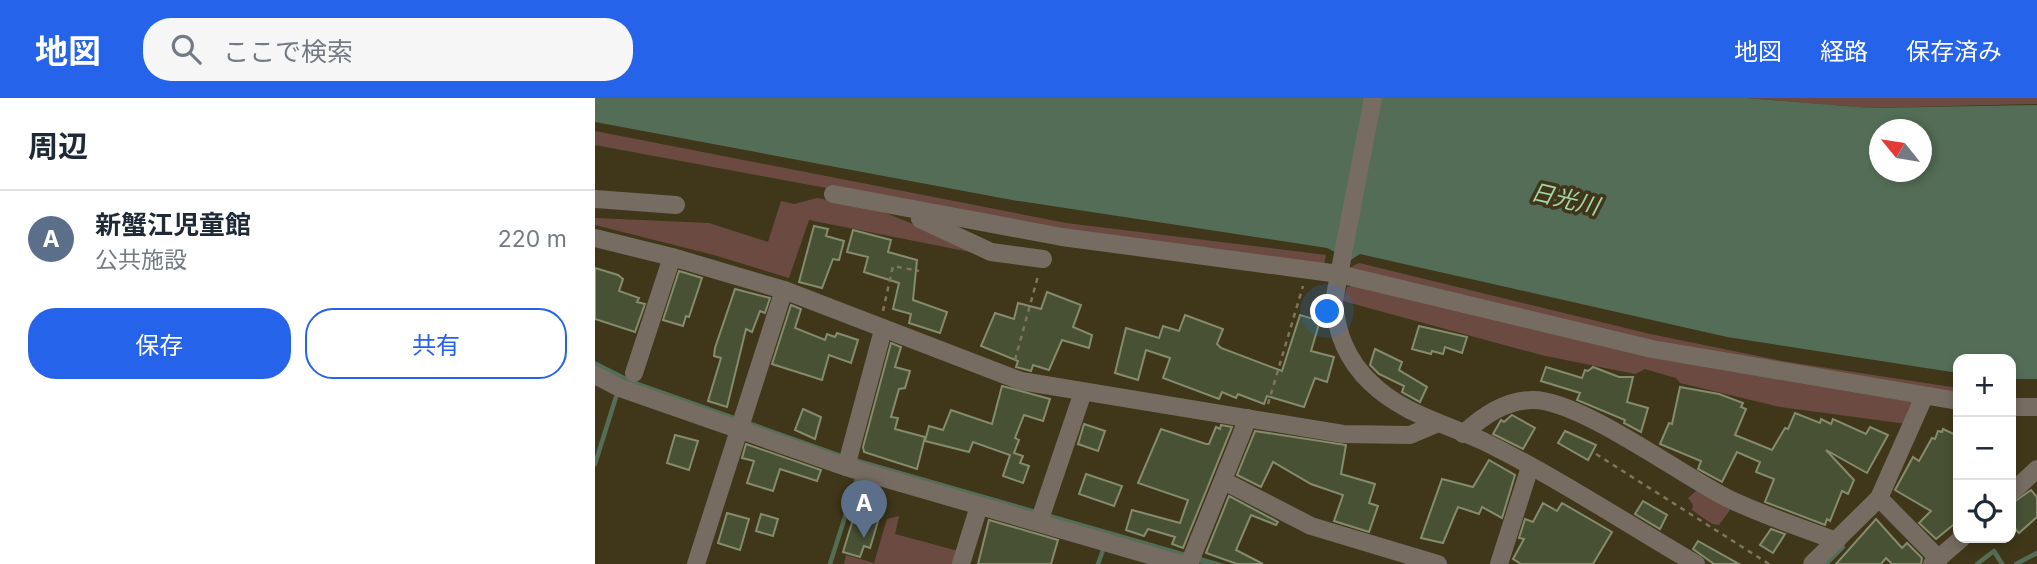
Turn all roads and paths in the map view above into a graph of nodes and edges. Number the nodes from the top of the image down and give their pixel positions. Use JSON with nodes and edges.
{"nodes":[{"id":1,"x":1373,"y":98,"type":"edge"},
{"id":2,"x":833,"y":194,"type":"dead end"},
{"id":3,"x":595,"y":199,"type":"edge"},
{"id":4,"x":676,"y":205,"type":"dead end"},
{"id":5,"x":909,"y":211,"type":"junction"},
{"id":6,"x":595,"y":238,"type":"edge"},
{"id":7,"x":672,"y":257,"type":"junction"},
{"id":8,"x":1043,"y":259,"type":"joint"},
{"id":9,"x":919,"y":271,"type":"dead end"},
{"id":10,"x":1340,"y":271,"type":"junction"},
{"id":11,"x":784,"y":290,"type":"junction"},
{"id":12,"x":1301,"y":294,"type":"dead end"},
{"id":13,"x":881,"y":329,"type":"junction"},
{"id":14,"x":634,"y":373,"type":"dead end"},
{"id":15,"x":595,"y":376,"type":"edge"},
{"id":16,"x":1010,"y":377,"type":"junction"},
{"id":17,"x":1083,"y":392,"type":"junction"},
{"id":18,"x":1924,"y":397,"type":"junction"},
{"id":19,"x":1953,"y":400,"type":"edge"},
{"id":20,"x":2016,"y":407,"type":"edge"},
{"id":21,"x":2037,"y":407,"type":"edge"},
{"id":22,"x":1255,"y":419,"type":"junction"},
{"id":23,"x":739,"y":424,"type":"junction"},
{"id":24,"x":1436,"y":424,"type":"junction"},
{"id":25,"x":1463,"y":434,"type":"junction"},
{"id":26,"x":1596,"y":454,"type":"dead end"},
{"id":27,"x":847,"y":461,"type":"junction"},
{"id":28,"x":1529,"y":467,"type":"junction"},
{"id":29,"x":2037,"y":469,"type":"edge"},
{"id":30,"x":1224,"y":481,"type":"junction"},
{"id":31,"x":2016,"y":488,"type":"edge"},
{"id":32,"x":1879,"y":498,"type":"junction"},
{"id":33,"x":979,"y":506,"type":"junction"},
{"id":34,"x":1041,"y":517,"type":"junction"},
{"id":35,"x":1836,"y":541,"type":"junction"},
{"id":36,"x":1956,"y":543,"type":"edge"},
{"id":37,"x":1188,"y":561,"type":"edge"},
{"id":38,"x":1936,"y":561,"type":"edge"},
{"id":39,"x":1693,"y":563,"type":"edge"},
{"id":40,"x":696,"y":564,"type":"edge"},
{"id":41,"x":961,"y":564,"type":"edge"},
{"id":42,"x":1438,"y":564,"type":"edge"},
{"id":43,"x":1499,"y":564,"type":"edge"},
{"id":44,"x":1769,"y":564,"type":"edge"},
{"id":45,"x":1812,"y":564,"type":"edge"}],
"edges":[{"from":1,"to":10,"type":"street"},
{"from":2,"to":5,"type":"street"},
{"from":3,"to":4,"type":"street"},
{"from":5,"to":8,"type":"street"},
{"from":5,"to":10,"type":"street"},
{"from":6,"to":7,"type":"street"},
{"from":7,"to":11,"type":"street"},
{"from":7,"to":14,"type":"street"},
{"from":8,"to":16,"type":"path"},
{"from":9,"to":13,"type":"path"},
{"from":10,"to":18,"type":"street"},
{"from":10,"to":24,"type":"street"},
{"from":11,"to":13,"type":"street"},
{"from":11,"to":23,"type":"street"},
{"from":12,"to":22,"type":"path"},
{"from":13,"to":16,"type":"street"},
{"from":13,"to":27,"type":"street"},
{"from":15,"to":23,"type":"street"},
{"from":16,"to":17,"type":"street"},
{"from":17,"to":22,"type":"street"},
{"from":17,"to":34,"type":"street"},
{"from":18,"to":19,"type":"street"},
{"from":18,"to":32,"type":"street"},
{"from":20,"to":21,"type":"street"},
{"from":22,"to":24,"type":"street"},
{"from":22,"to":30,"type":"street"},
{"from":23,"to":27,"type":"street"},
{"from":23,"to":40,"type":"street"},
{"from":24,"to":25,"type":"street"},
{"from":25,"to":28,"type":"street"},
{"from":25,"to":35,"type":"street"},
{"from":26,"to":44,"type":"path"},
{"from":27,"to":33,"type":"street"},
{"from":28,"to":39,"type":"street"},
{"from":28,"to":43,"type":"street"},
{"from":29,"to":31,"type":"street"},
{"from":30,"to":37,"type":"street"},
{"from":30,"to":42,"type":"street"},
{"from":32,"to":35,"type":"street"},
{"from":32,"to":38,"type":"street"},
{"from":33,"to":34,"type":"street"},
{"from":33,"to":41,"type":"street"},
{"from":34,"to":37,"type":"street"},
{"from":35,"to":45,"type":"street"},
{"from":36,"to":38,"type":"street"}]}
